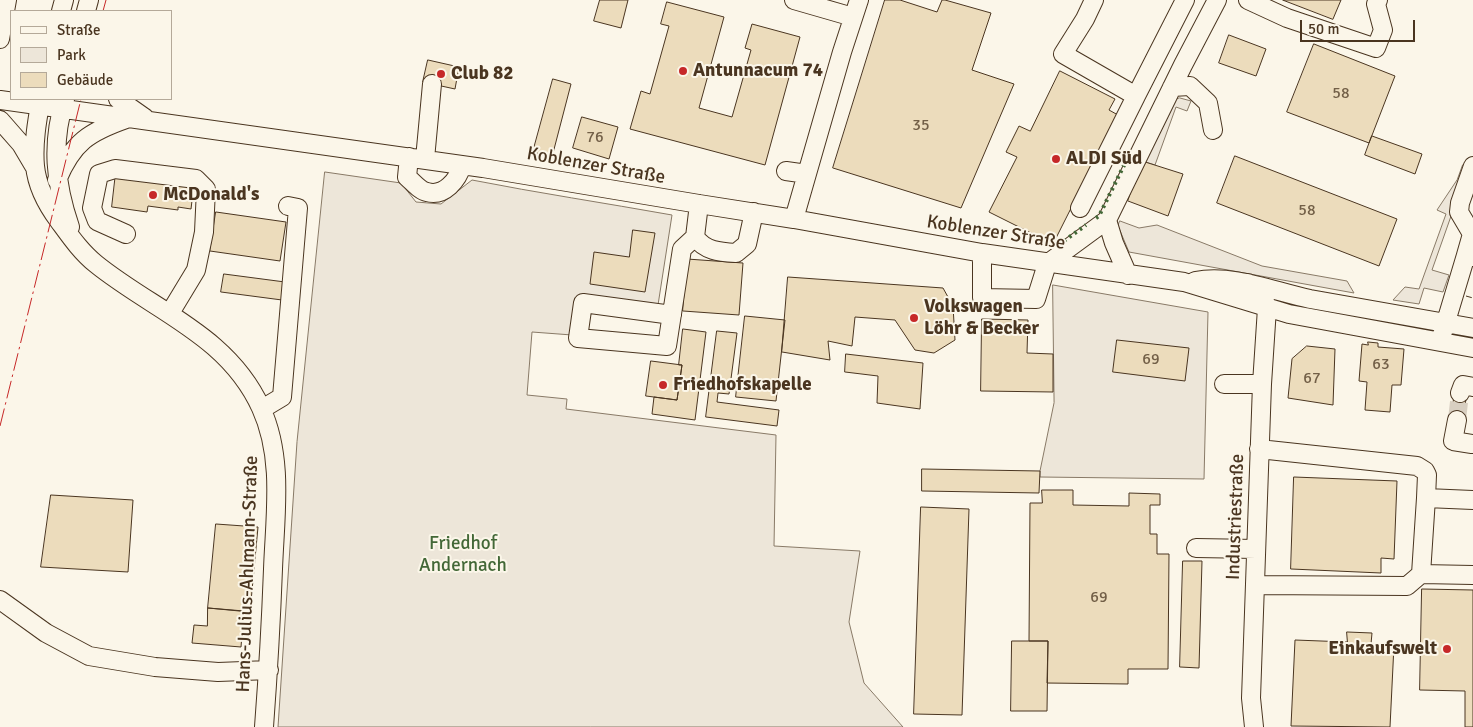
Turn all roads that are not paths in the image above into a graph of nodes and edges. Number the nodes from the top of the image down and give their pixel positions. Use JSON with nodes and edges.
{"nodes":[{"id":1,"x":7,"y":0,"type":"edge"},
{"id":2,"x":794,"y":0,"type":"edge"},
{"id":3,"x":859,"y":0,"type":"edge"},
{"id":4,"x":1094,"y":0,"type":"edge"},
{"id":5,"x":1185,"y":0,"type":"edge"},
{"id":6,"x":1217,"y":0,"type":"edge"},
{"id":7,"x":1248,"y":0,"type":"edge"},
{"id":8,"x":1378,"y":0,"type":"edge"},
{"id":9,"x":853,"y":17,"type":"junction"},
{"id":10,"x":0,"y":40,"type":"edge"},
{"id":11,"x":1156,"y":57,"type":"junction"},
{"id":12,"x":1183,"y":65,"type":"junction"},
{"id":13,"x":432,"y":84,"type":"dead end"},
{"id":14,"x":1172,"y":87,"type":"junction"},
{"id":15,"x":1136,"y":96,"type":"junction"},
{"id":16,"x":0,"y":100,"type":"edge"},
{"id":17,"x":119,"y":100,"type":"edge"},
{"id":18,"x":41,"y":102,"type":"edge"},
{"id":19,"x":64,"y":104,"type":"edge"},
{"id":20,"x":129,"y":118,"type":"junction"},
{"id":21,"x":0,"y":120,"type":"edge"},
{"id":22,"x":149,"y":120,"type":"junction"},
{"id":23,"x":1213,"y":130,"type":"dead end"},
{"id":24,"x":417,"y":158,"type":"junction"},
{"id":25,"x":462,"y":165,"type":"junction"},
{"id":26,"x":1473,"y":166,"type":"edge"},
{"id":27,"x":35,"y":167,"type":"junction"},
{"id":28,"x":786,"y":171,"type":"dead end"},
{"id":29,"x":807,"y":174,"type":"junction"},
{"id":30,"x":57,"y":180,"type":"junction"},
{"id":31,"x":699,"y":204,"type":"junction"},
{"id":32,"x":288,"y":206,"type":"dead end"},
{"id":33,"x":1080,"y":208,"type":"dead end"},
{"id":34,"x":754,"y":212,"type":"junction"},
{"id":35,"x":794,"y":219,"type":"junction"},
{"id":36,"x":1107,"y":220,"type":"junction"},
{"id":37,"x":126,"y":234,"type":"dead end"},
{"id":38,"x":695,"y":237,"type":"junction"},
{"id":39,"x":74,"y":241,"type":"junction"},
{"id":40,"x":982,"y":253,"type":"junction"},
{"id":41,"x":1470,"y":256,"type":"edge"},
{"id":42,"x":1047,"y":264,"type":"junction"},
{"id":43,"x":1128,"y":275,"type":"junction"},
{"id":44,"x":1184,"y":282,"type":"junction"},
{"id":45,"x":1248,"y":283,"type":"junction"},
{"id":46,"x":1300,"y":297,"type":"junction"},
{"id":47,"x":1268,"y":308,"type":"junction"},
{"id":48,"x":170,"y":313,"type":"junction"},
{"id":49,"x":672,"y":315,"type":"junction"},
{"id":50,"x":1446,"y":323,"type":"junction"},
{"id":51,"x":1473,"y":328,"type":"edge"},
{"id":52,"x":1440,"y":342,"type":"junction"},
{"id":53,"x":1473,"y":348,"type":"edge"},
{"id":54,"x":1224,"y":384,"type":"dead end"},
{"id":55,"x":1262,"y":384,"type":"junction"},
{"id":56,"x":262,"y":410,"type":"junction"},
{"id":57,"x":1457,"y":420,"type":"tunnel mouth"},
{"id":58,"x":1473,"y":443,"type":"edge"},
{"id":59,"x":1259,"y":449,"type":"junction"},
{"id":60,"x":1426,"y":498,"type":"junction"},
{"id":61,"x":1473,"y":500,"type":"edge"},
{"id":62,"x":1196,"y":548,"type":"dead end"},
{"id":63,"x":1256,"y":549,"type":"junction"},
{"id":64,"x":1421,"y":574,"type":"junction"},
{"id":65,"x":1473,"y":575,"type":"edge"},
{"id":66,"x":1256,"y":585,"type":"junction"},
{"id":67,"x":0,"y":600,"type":"edge"},
{"id":68,"x":268,"y":670,"type":"junction"},
{"id":69,"x":264,"y":727,"type":"edge"},
{"id":70,"x":1254,"y":727,"type":"edge"}],
"edges":[{"from":1,"to":10,"type":"street"},
{"from":2,"to":9,"type":"street"},
{"from":3,"to":9,"type":"street"},
{"from":4,"to":15,"type":"street"},
{"from":5,"to":11,"type":"street"},
{"from":6,"to":12,"type":"street"},
{"from":7,"to":8,"type":"street"},
{"from":9,"to":29,"type":"street"},
{"from":11,"to":12,"type":"street"},
{"from":11,"to":15,"type":"street"},
{"from":12,"to":14,"type":"street"},
{"from":13,"to":24,"type":"street"},
{"from":14,"to":23,"type":"street"},
{"from":14,"to":36,"type":"street"},
{"from":15,"to":33,"type":"street"},
{"from":16,"to":18,"type":"street","name":"Koblenzer Straße"},
{"from":17,"to":22,"type":"street"},
{"from":18,"to":19,"type":"street","name":"Koblenzer Straße"},
{"from":18,"to":27,"type":"street","name":"Hans-Julius-Ahlmann-Straße"},
{"from":19,"to":20,"type":"street","name":"Koblenzer Straße"},
{"from":19,"to":30,"type":"street","name":"Hans-Julius-Ahlmann-Straße"},
{"from":20,"to":22,"type":"street","name":"Koblenzer Straße"},
{"from":20,"to":30,"type":"street"},
{"from":21,"to":27,"type":"street","name":"Hans-Julius-Ahlmann-Straße"},
{"from":22,"to":24,"type":"street","name":"Koblenzer Straße"},
{"from":24,"to":25,"type":"street","name":"Koblenzer Straße"},
{"from":24,"to":25,"type":"street"},
{"from":25,"to":31,"type":"street","name":"Koblenzer Straße"},
{"from":26,"to":41,"type":"street"},
{"from":27,"to":39,"type":"street","name":"Hans-Julius-Ahlmann-Straße"},
{"from":28,"to":29,"type":"street"},
{"from":29,"to":35,"type":"street"},
{"from":30,"to":39,"type":"street","name":"Hans-Julius-Ahlmann-Straße"},
{"from":31,"to":34,"type":"street","name":"Koblenzer Straße"},
{"from":31,"to":38,"type":"street"},
{"from":32,"to":56,"type":"street"},
{"from":34,"to":35,"type":"street","name":"Koblenzer Straße"},
{"from":34,"to":38,"type":"street"},
{"from":35,"to":40,"type":"street","name":"Koblenzer Straße"},
{"from":36,"to":42,"type":"street"},
{"from":36,"to":43,"type":"street"},
{"from":37,"to":48,"type":"street"},
{"from":38,"to":49,"type":"street"},
{"from":39,"to":48,"type":"street","name":"Hans-Julius-Ahlmann-Straße"},
{"from":40,"to":42,"type":"street","name":"Koblenzer Straße"},
{"from":40,"to":42,"type":"street"},
{"from":41,"to":50,"type":"street"},
{"from":42,"to":43,"type":"street","name":"Koblenzer Straße"},
{"from":43,"to":44,"type":"street","name":"Koblenzer Straße"},
{"from":44,"to":45,"type":"street","name":"Koblenzer Straße"},
{"from":44,"to":47,"type":"street","name":"Koblenzer Straße"},
{"from":45,"to":46,"type":"street","name":"Koblenzer Straße"},
{"from":45,"to":47,"type":"street"},
{"from":46,"to":47,"type":"street"},
{"from":46,"to":50,"type":"street","name":"Koblenzer Straße"},
{"from":47,"to":52,"type":"street","name":"Koblenzer Straße"},
{"from":47,"to":55,"type":"street","name":"Industriestraße"},
{"from":48,"to":56,"type":"street","name":"Hans-Julius-Ahlmann-Straße"},
{"from":49,"to":49,"type":"street"},
{"from":50,"to":51,"type":"street","name":"Koblenzer Straße"},
{"from":50,"to":52,"type":"street"},
{"from":52,"to":53,"type":"street","name":"Koblenzer Straße"},
{"from":54,"to":55,"type":"street"},
{"from":55,"to":59,"type":"street","name":"Industriestraße"},
{"from":56,"to":68,"type":"street","name":"Hans-Julius-Ahlmann-Straße"},
{"from":57,"to":58,"type":"street"},
{"from":59,"to":60,"type":"street"},
{"from":59,"to":63,"type":"street","name":"Industriestraße"},
{"from":60,"to":61,"type":"street"},
{"from":60,"to":64,"type":"street"},
{"from":62,"to":63,"type":"street"},
{"from":63,"to":66,"type":"street","name":"Industriestraße"},
{"from":64,"to":65,"type":"street"},
{"from":64,"to":66,"type":"street"},
{"from":66,"to":70,"type":"street","name":"Industriestraße"},
{"from":67,"to":68,"type":"street"},
{"from":68,"to":69,"type":"street","name":"Hans-Julius-Ahlmann-Straße"}]}
